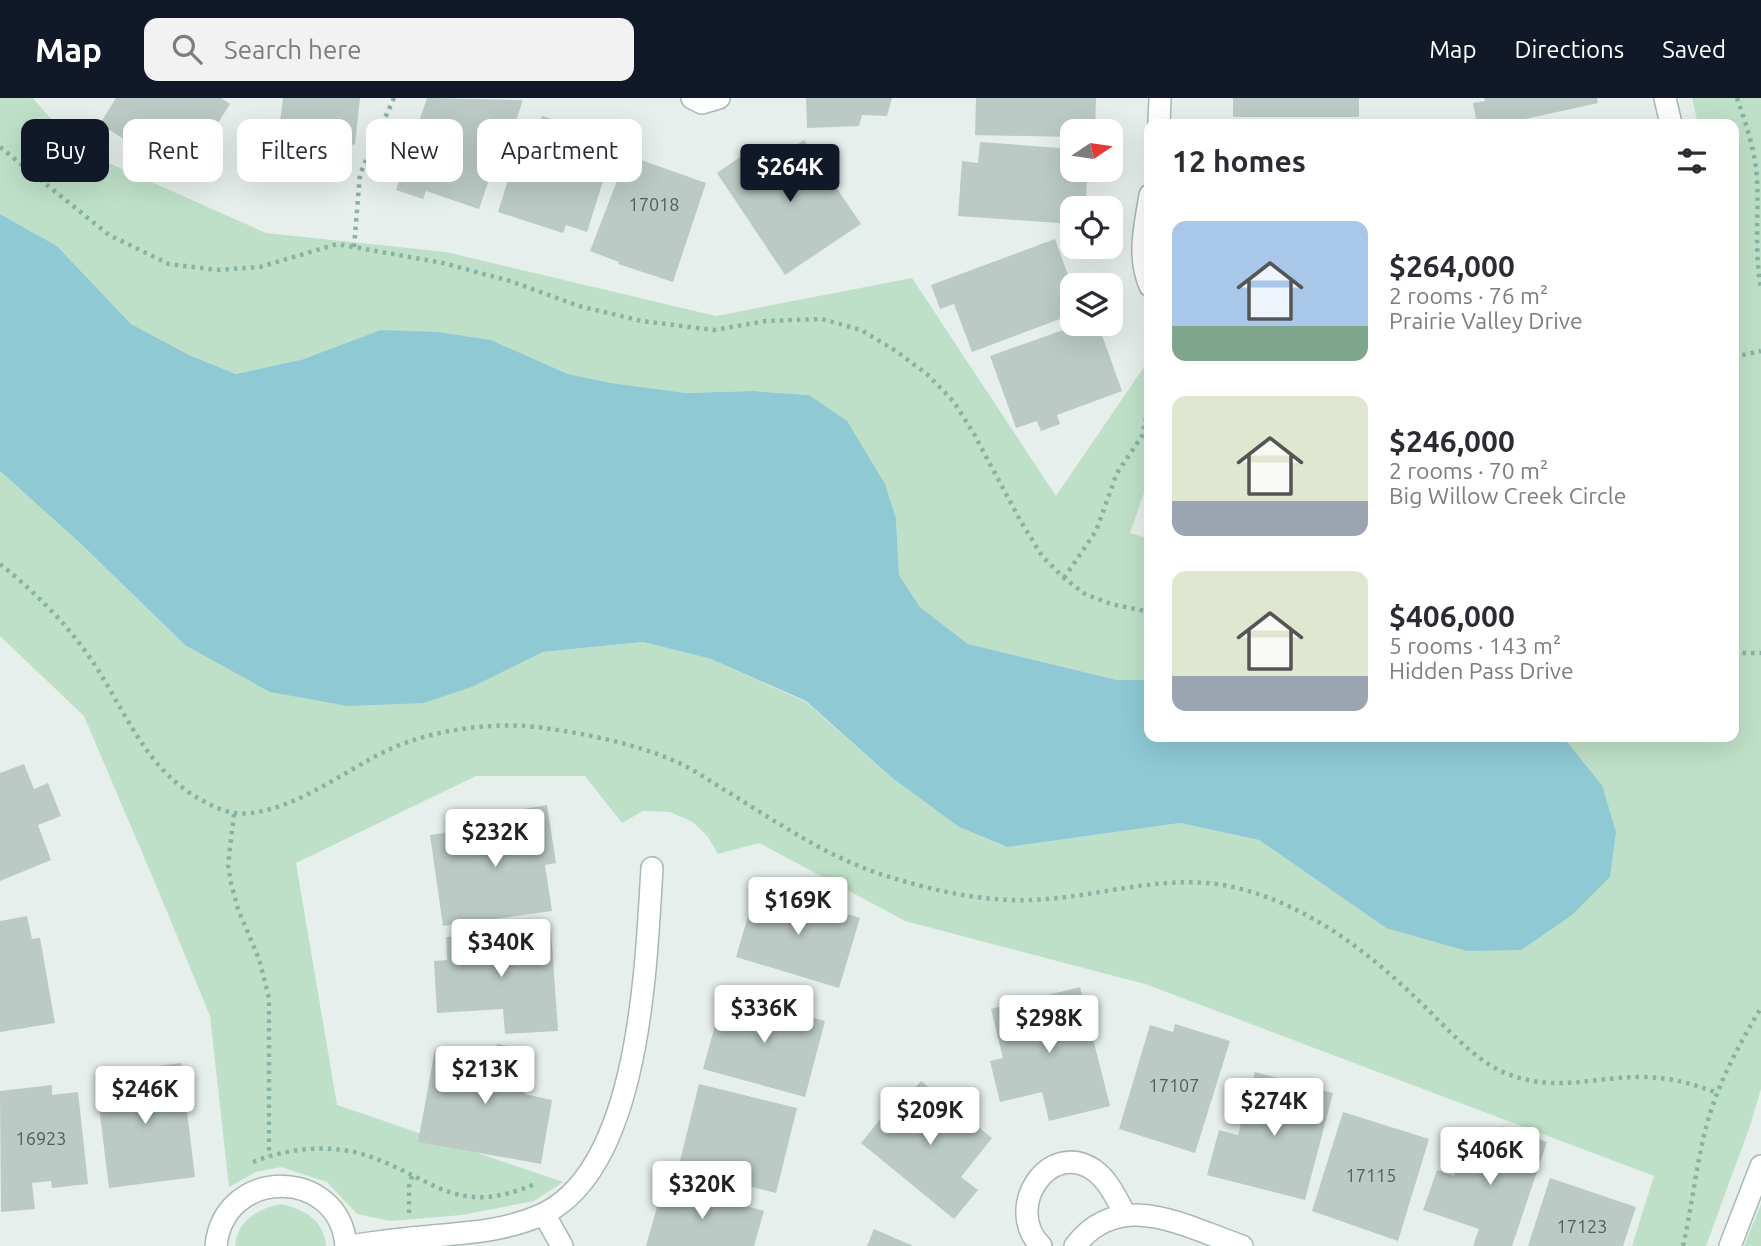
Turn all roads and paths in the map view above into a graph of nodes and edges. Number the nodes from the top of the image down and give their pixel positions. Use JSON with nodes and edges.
{"nodes":[{"id":1,"x":394,"y":98,"type":"edge"},
{"id":2,"x":692,"y":98,"type":"edge"},
{"id":3,"x":719,"y":98,"type":"edge"},
{"id":4,"x":1160,"y":98,"type":"edge"},
{"id":5,"x":1665,"y":98,"type":"edge"},
{"id":6,"x":1737,"y":98,"type":"edge"},
{"id":7,"x":1159,"y":119,"type":"edge"},
{"id":8,"x":1670,"y":119,"type":"edge"},
{"id":9,"x":0,"y":147,"type":"edge"},
{"id":10,"x":1144,"y":239,"type":"edge"},
{"id":11,"x":354,"y":247,"type":"junction"},
{"id":12,"x":1144,"y":272,"type":"edge"},
{"id":13,"x":1761,"y":288,"type":"edge"},
{"id":14,"x":1761,"y":351,"type":"edge"},
{"id":15,"x":1739,"y":355,"type":"edge"},
{"id":16,"x":1144,"y":427,"type":"edge"},
{"id":17,"x":0,"y":564,"type":"edge"},
{"id":18,"x":1064,"y":578,"type":"junction"},
{"id":19,"x":1144,"y":611,"type":"edge"},
{"id":20,"x":1739,"y":653,"type":"edge"},
{"id":21,"x":1761,"y":653,"type":"edge"},
{"id":22,"x":234,"y":814,"type":"junction"},
{"id":23,"x":652,"y":868,"type":"dead end"},
{"id":24,"x":1761,"y":1008,"type":"edge"},
{"id":25,"x":1717,"y":1093,"type":"junction"},
{"id":26,"x":270,"y":1156,"type":"junction"},
{"id":27,"x":246,"y":1166,"type":"dead end"},
{"id":28,"x":1761,"y":1166,"type":"edge"},
{"id":29,"x":542,"y":1182,"type":"dead end"},
{"id":30,"x":544,"y":1214,"type":"junction"},
{"id":31,"x":1125,"y":1214,"type":"junction"},
{"id":32,"x":216,"y":1246,"type":"edge"},
{"id":33,"x":347,"y":1246,"type":"edge"},
{"id":34,"x":562,"y":1246,"type":"edge"},
{"id":35,"x":1041,"y":1246,"type":"edge"},
{"id":36,"x":1075,"y":1246,"type":"edge"},
{"id":37,"x":1242,"y":1246,"type":"edge"},
{"id":38,"x":1683,"y":1246,"type":"edge"},
{"id":39,"x":1730,"y":1246,"type":"edge"}],
"edges":[{"from":1,"to":11,"type":"path"},
{"from":2,"to":3,"type":"street"},
{"from":4,"to":7,"type":"street"},
{"from":5,"to":8,"type":"street"},
{"from":6,"to":13,"type":"path"},
{"from":9,"to":11,"type":"path"},
{"from":10,"to":12,"type":"street"},
{"from":11,"to":18,"type":"path"},
{"from":14,"to":15,"type":"path"},
{"from":16,"to":18,"type":"path"},
{"from":17,"to":22,"type":"path"},
{"from":18,"to":19,"type":"path"},
{"from":20,"to":21,"type":"path"},
{"from":22,"to":25,"type":"path"},
{"from":22,"to":26,"type":"path"},
{"from":23,"to":30,"type":"street"},
{"from":24,"to":25,"type":"path"},
{"from":25,"to":38,"type":"path"},
{"from":26,"to":27,"type":"path"},
{"from":26,"to":29,"type":"path"},
{"from":28,"to":39,"type":"street"},
{"from":30,"to":33,"type":"street"},
{"from":30,"to":34,"type":"street"},
{"from":31,"to":35,"type":"street"},
{"from":31,"to":36,"type":"street"},
{"from":31,"to":37,"type":"street"},
{"from":32,"to":33,"type":"street"}]}
